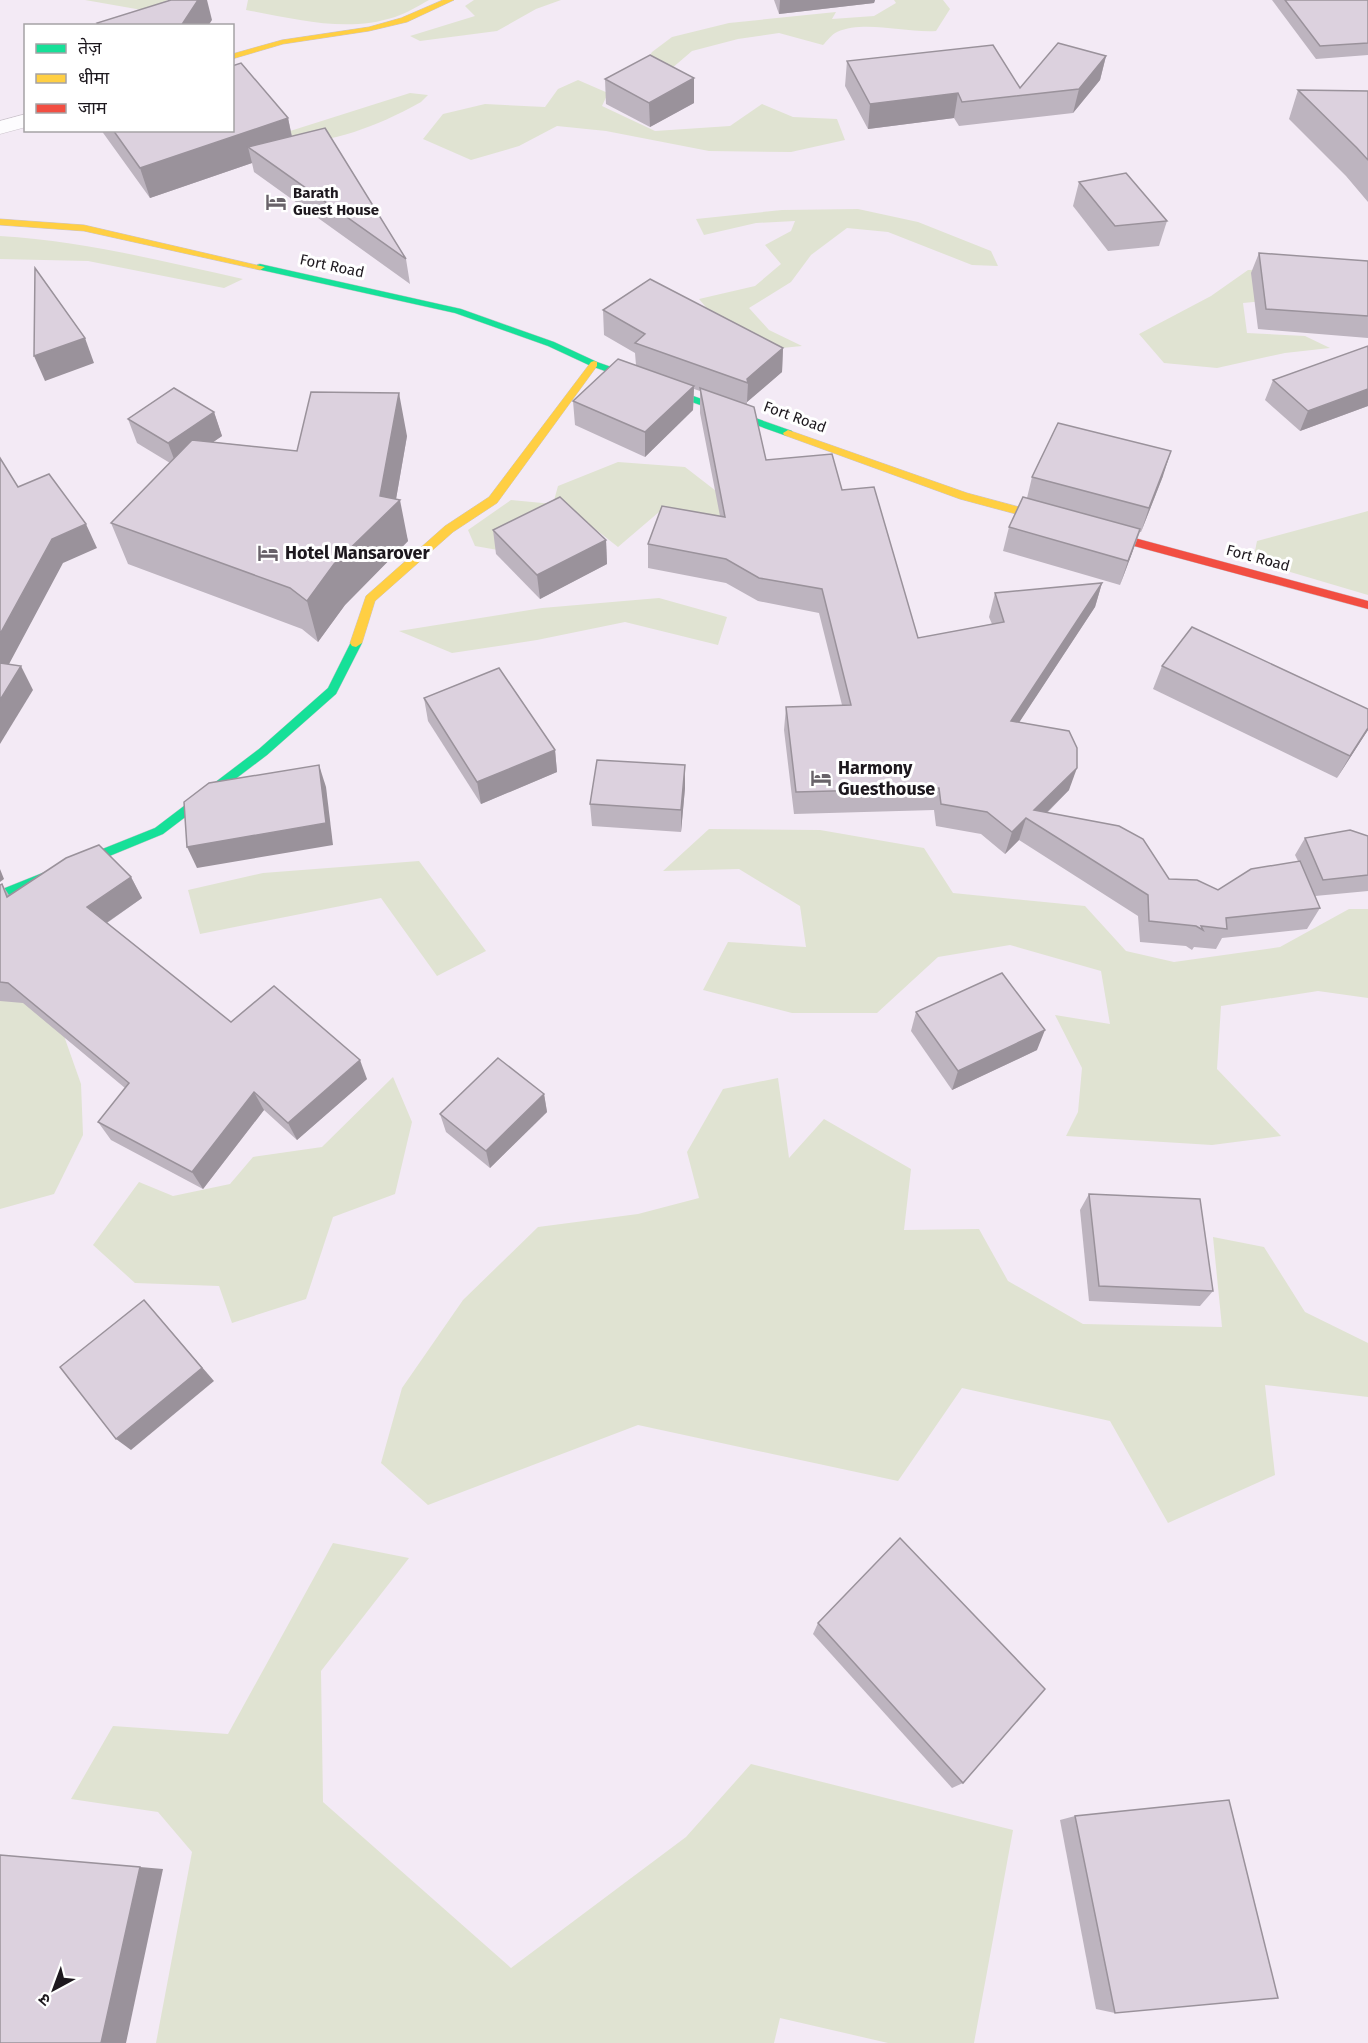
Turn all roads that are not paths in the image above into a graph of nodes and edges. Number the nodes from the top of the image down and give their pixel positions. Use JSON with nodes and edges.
{"nodes":[{"id":1,"x":450,"y":0,"type":"edge"},
{"id":2,"x":234,"y":56,"type":"edge"},
{"id":3,"x":24,"y":121,"type":"edge"},
{"id":4,"x":0,"y":128,"type":"edge"},
{"id":5,"x":0,"y":222,"type":"edge"},
{"id":6,"x":594,"y":364,"type":"junction"},
{"id":7,"x":1368,"y":605,"type":"edge"},
{"id":8,"x":0,"y":896,"type":"edge"}],
"edges":[{"from":1,"to":2,"type":"street"},
{"from":3,"to":4,"type":"street"},
{"from":5,"to":6,"type":"street","name":"Fort Road"},
{"from":6,"to":7,"type":"street","name":"Fort Road"},
{"from":6,"to":8,"type":"street"}]}
